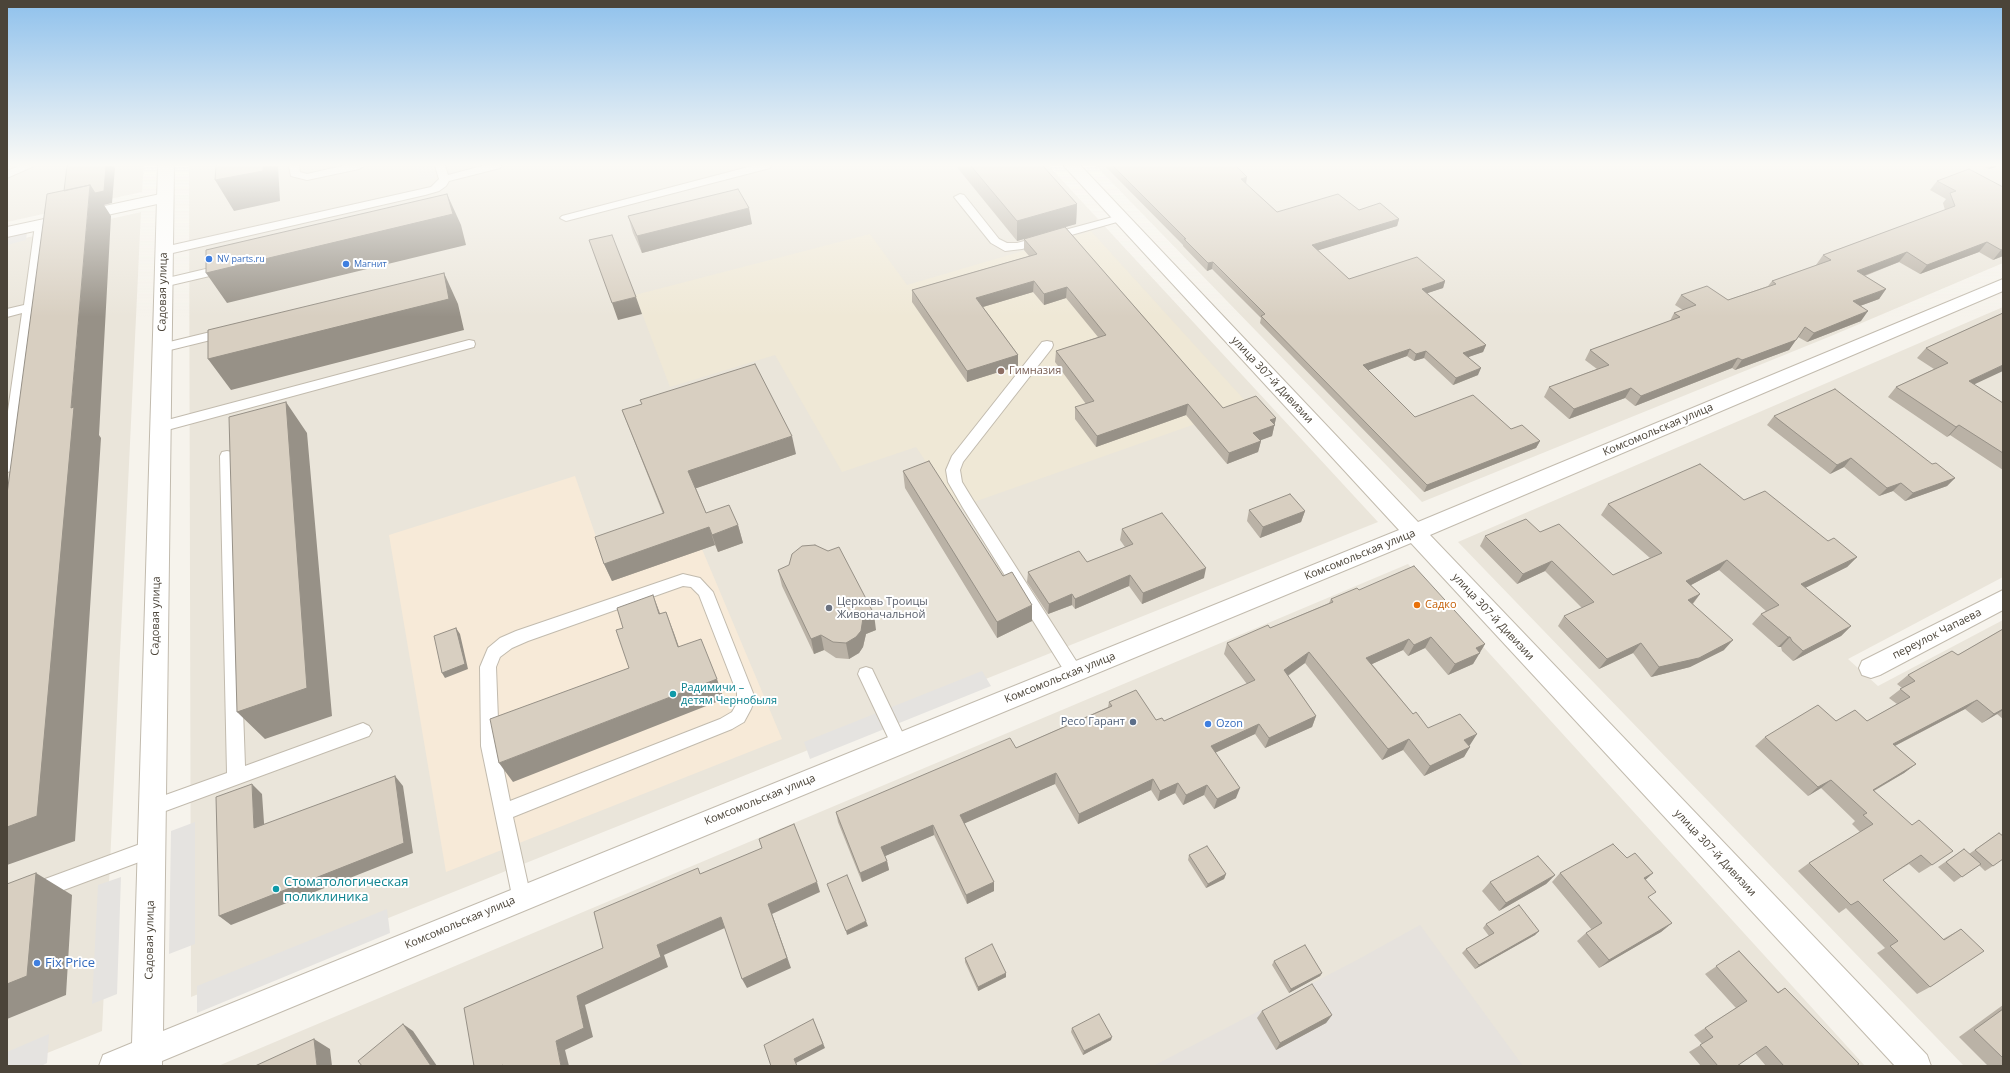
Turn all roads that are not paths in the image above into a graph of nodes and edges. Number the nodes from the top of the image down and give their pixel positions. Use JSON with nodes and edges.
{"nodes":[{"id":1,"x":82,"y":216,"type":"edge"},
{"id":2,"x":165,"y":216,"type":"edge"},
{"id":3,"x":319,"y":216,"type":"edge"},
{"id":4,"x":573,"y":216,"type":"edge"},
{"id":5,"x":975,"y":216,"type":"edge"},
{"id":6,"x":566,"y":218,"type":"dead end"},
{"id":7,"x":1120,"y":218,"type":"joint"},
{"id":8,"x":41,"y":225,"type":"junction"},
{"id":9,"x":7,"y":232,"type":"edge"},
{"id":10,"x":164,"y":251,"type":"junction"},
{"id":11,"x":236,"y":265,"type":"edge"},
{"id":12,"x":164,"y":283,"type":"junction"},
{"id":13,"x":2003,"y":284,"type":"edge"},
{"id":14,"x":29,"y":307,"type":"junction"},
{"id":15,"x":7,"y":312,"type":"edge"},
{"id":16,"x":237,"y":330,"type":"edge"},
{"id":17,"x":469,"y":344,"type":"dead end"},
{"id":18,"x":1048,"y":345,"type":"dead end"},
{"id":19,"x":162,"y":348,"type":"junction"},
{"id":20,"x":160,"y":427,"type":"junction"},
{"id":21,"x":227,"y":456,"type":"dead end"},
{"id":22,"x":7,"y":466,"type":"edge"},
{"id":23,"x":1414,"y":533,"type":"junction"},
{"id":24,"x":2003,"y":599,"type":"edge"},
{"id":25,"x":1871,"y":668,"type":"dead end"},
{"id":26,"x":1074,"y":672,"type":"junction"},
{"id":27,"x":866,"y":674,"type":"dead end"},
{"id":28,"x":363,"y":731,"type":"dead end"},
{"id":29,"x":899,"y":743,"type":"junction"},
{"id":30,"x":236,"y":777,"type":"junction"},
{"id":31,"x":152,"y":808,"type":"junction"},
{"id":32,"x":503,"y":812,"type":"junction"},
{"id":33,"x":151,"y":849,"type":"junction"},
{"id":34,"x":521,"y":898,"type":"junction"},
{"id":35,"x":7,"y":902,"type":"edge"},
{"id":36,"x":147,"y":1059,"type":"edge"},
{"id":37,"x":114,"y":1066,"type":"edge"},
{"id":38,"x":1916,"y":1066,"type":"edge"}],
"edges":[{"from":1,"to":8,"type":"street"},
{"from":2,"to":10,"type":"street","name":"Садовая улица"},
{"from":3,"to":10,"type":"lane"},
{"from":4,"to":6,"type":"lane"},
{"from":5,"to":7,"type":"lane"},
{"from":7,"to":23,"type":"street","name":"улица 307-й Дивизии"},
{"from":8,"to":9,"type":"street"},
{"from":8,"to":14,"type":"lane"},
{"from":10,"to":12,"type":"street","name":"Садовая улица"},
{"from":11,"to":12,"type":"lane"},
{"from":12,"to":19,"type":"street","name":"Садовая улица"},
{"from":13,"to":23,"type":"street","name":"Комсомольская улица"},
{"from":14,"to":15,"type":"lane"},
{"from":14,"to":22,"type":"lane"},
{"from":16,"to":19,"type":"lane"},
{"from":17,"to":20,"type":"lane"},
{"from":18,"to":26,"type":"lane"},
{"from":19,"to":20,"type":"street","name":"Садовая улица"},
{"from":20,"to":31,"type":"street","name":"Садовая улица"},
{"from":21,"to":30,"type":"lane"},
{"from":23,"to":26,"type":"street","name":"Комсомольская улица"},
{"from":23,"to":38,"type":"street","name":"улица 307-й Дивизии"},
{"from":24,"to":25,"type":"street","name":"переулок Чапаева"},
{"from":26,"to":29,"type":"street","name":"Комсомольская улица"},
{"from":27,"to":29,"type":"lane"},
{"from":28,"to":30,"type":"lane"},
{"from":29,"to":34,"type":"street","name":"Комсомольская улица"},
{"from":30,"to":31,"type":"lane"},
{"from":31,"to":33,"type":"street","name":"Садовая улица"},
{"from":32,"to":32,"type":"lane"},
{"from":32,"to":34,"type":"lane"},
{"from":33,"to":35,"type":"lane"},
{"from":33,"to":36,"type":"street","name":"Садовая улица"},
{"from":34,"to":36,"type":"street","name":"Комсомольская улица"},
{"from":36,"to":37,"type":"street","name":"Комсомольская улица"}]}
